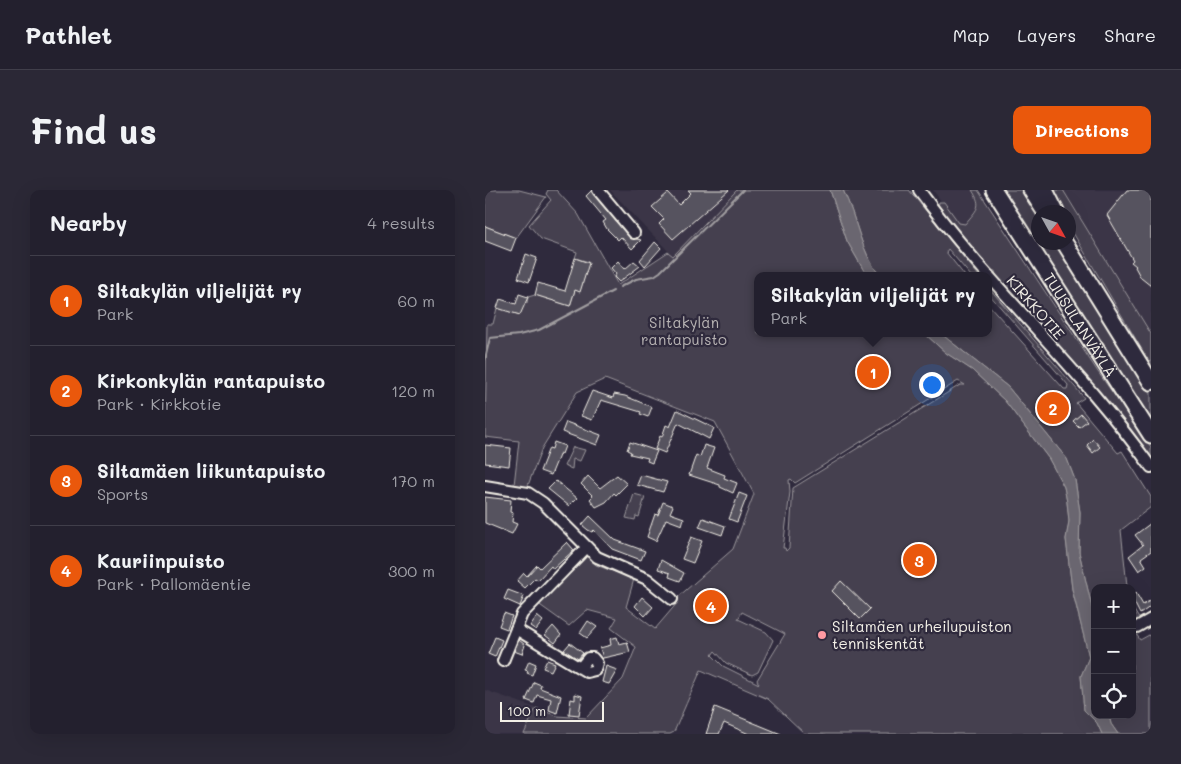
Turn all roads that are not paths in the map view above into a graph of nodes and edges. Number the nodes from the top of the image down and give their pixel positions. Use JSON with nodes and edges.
{"nodes":[{"id":1,"x":598,"y":190,"type":"edge"},
{"id":2,"x":919,"y":190,"type":"edge"},
{"id":3,"x":983,"y":190,"type":"edge"},
{"id":4,"x":993,"y":190,"type":"edge"},
{"id":5,"x":1031,"y":190,"type":"edge"},
{"id":6,"x":1045,"y":190,"type":"edge"},
{"id":7,"x":1041,"y":205,"type":"edge"},
{"id":8,"x":1052,"y":205,"type":"edge"},
{"id":9,"x":634,"y":232,"type":"dead end"},
{"id":10,"x":1076,"y":247,"type":"edge"},
{"id":11,"x":1069,"y":250,"type":"edge"},
{"id":12,"x":1035,"y":255,"type":"junction"},
{"id":13,"x":985,"y":272,"type":"edge"},
{"id":14,"x":992,"y":280,"type":"edge"},
{"id":15,"x":1107,"y":312,"type":"junction"},
{"id":16,"x":1151,"y":382,"type":"edge"},
{"id":17,"x":1151,"y":436,"type":"edge"},
{"id":18,"x":1151,"y":467,"type":"edge"},
{"id":19,"x":485,"y":486,"type":"edge"},
{"id":20,"x":587,"y":548,"type":"junction"},
{"id":21,"x":672,"y":599,"type":"dead end"},
{"id":22,"x":1151,"y":619,"type":"edge"},
{"id":23,"x":1137,"y":627,"type":"dead end"},
{"id":24,"x":516,"y":629,"type":"junction"},
{"id":25,"x":503,"y":661,"type":"dead end"},
{"id":26,"x":580,"y":668,"type":"dead end"}],
"edges":[{"from":1,"to":9,"type":"street"},
{"from":2,"to":13,"type":"street","name":"KIRKKOTIE"},
{"from":3,"to":12,"type":"highway"},
{"from":4,"to":12,"type":"highway","name":"TUUSULANVÄYLÄ"},
{"from":5,"to":7,"type":"highway"},
{"from":6,"to":8,"type":"highway"},
{"from":10,"to":15,"type":"highway"},
{"from":11,"to":15,"type":"highway","name":"TUUSULANVÄYLÄ"},
{"from":12,"to":17,"type":"highway","name":"TUUSULANVÄYLÄ"},
{"from":14,"to":18,"type":"street","name":"KIRKKOTIE"},
{"from":15,"to":16,"type":"highway","name":"TUUSULANVÄYLÄ"},
{"from":19,"to":20,"type":"street"},
{"from":20,"to":21,"type":"street"},
{"from":20,"to":24,"type":"street"},
{"from":22,"to":23,"type":"street"},
{"from":24,"to":25,"type":"street"},
{"from":24,"to":26,"type":"street"}]}
